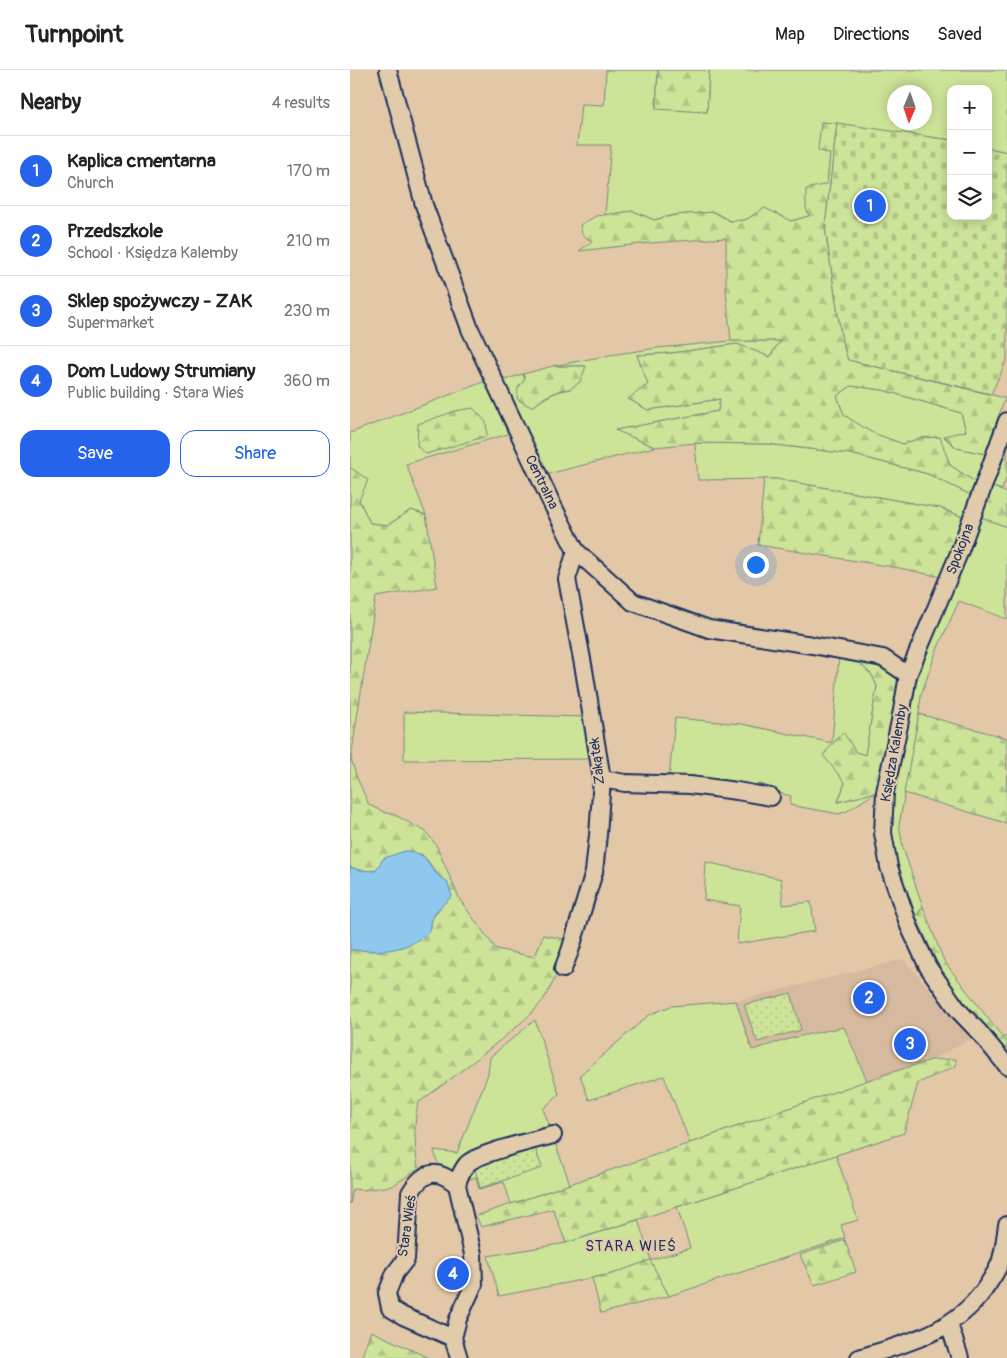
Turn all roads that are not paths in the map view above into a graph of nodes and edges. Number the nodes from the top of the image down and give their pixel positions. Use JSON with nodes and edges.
{"nodes":[{"id":1,"x":388,"y":70,"type":"edge"},
{"id":2,"x":1007,"y":421,"type":"edge"},
{"id":3,"x":576,"y":551,"type":"junction"},
{"id":4,"x":908,"y":675,"type":"junction"},
{"id":5,"x":602,"y":779,"type":"junction"},
{"id":6,"x":771,"y":797,"type":"dead end"},
{"id":7,"x":563,"y":969,"type":"dead end"},
{"id":8,"x":1007,"y":1066,"type":"edge"},
{"id":9,"x":553,"y":1135,"type":"dead end"},
{"id":10,"x":457,"y":1185,"type":"junction"},
{"id":11,"x":1007,"y":1225,"type":"edge"},
{"id":12,"x":949,"y":1324,"type":"junction"},
{"id":13,"x":453,"y":1338,"type":"junction"},
{"id":14,"x":459,"y":1358,"type":"edge"},
{"id":15,"x":858,"y":1358,"type":"edge"},
{"id":16,"x":960,"y":1358,"type":"edge"}],
"edges":[{"from":1,"to":3,"type":"street","name":"Centralna"},
{"from":2,"to":4,"type":"street","name":"Spokojna"},
{"from":3,"to":4,"type":"street","name":"Centralna"},
{"from":3,"to":5,"type":"street","name":"Zakątek"},
{"from":4,"to":8,"type":"street","name":"Księdza Kalemby"},
{"from":5,"to":6,"type":"street"},
{"from":5,"to":7,"type":"street","name":"Zakątek"},
{"from":9,"to":10,"type":"street"},
{"from":10,"to":13,"type":"street"},
{"from":10,"to":13,"type":"street","name":"Stara Wieś"},
{"from":11,"to":12,"type":"street"},
{"from":12,"to":15,"type":"street"},
{"from":12,"to":16,"type":"street"},
{"from":13,"to":14,"type":"street"}]}
